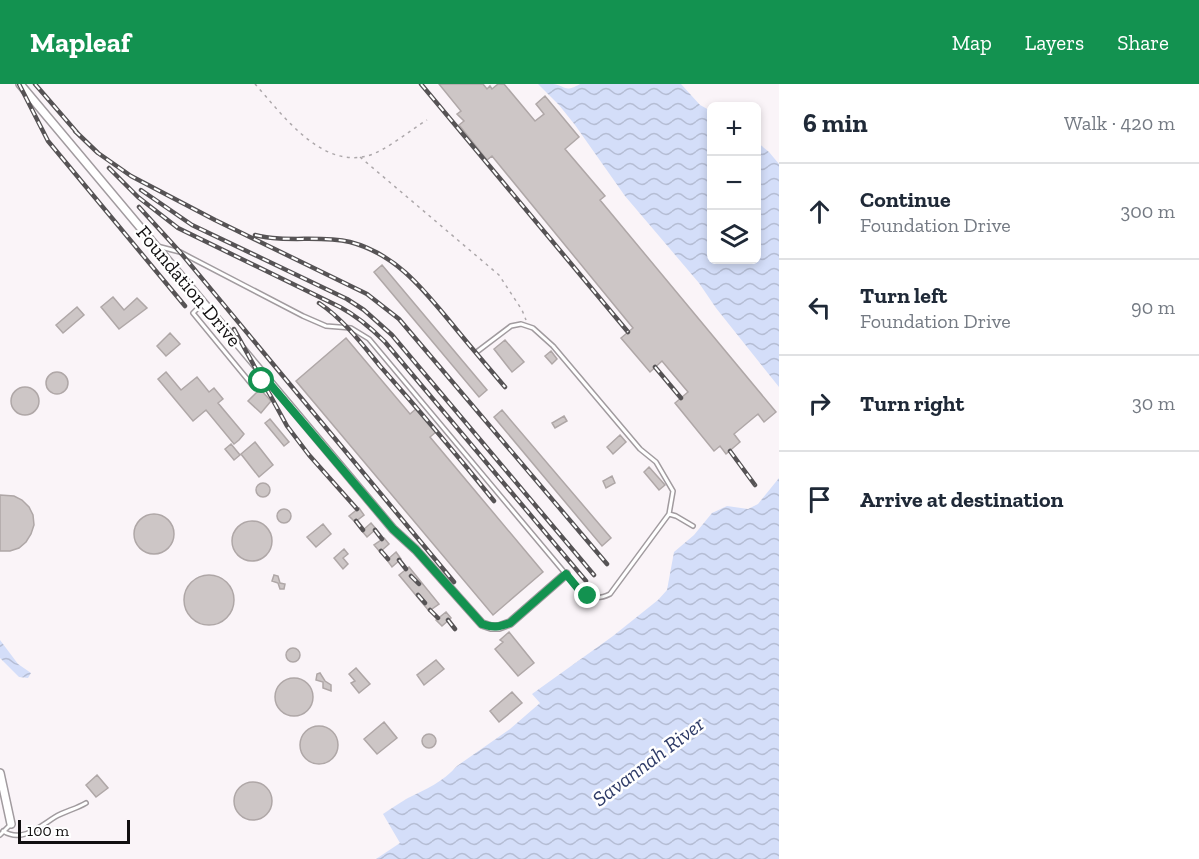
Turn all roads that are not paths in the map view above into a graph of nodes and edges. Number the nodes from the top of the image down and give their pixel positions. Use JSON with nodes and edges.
{"nodes":[{"id":1,"x":20,"y":84,"type":"edge"},
{"id":2,"x":155,"y":246,"type":"junction"},
{"id":3,"x":202,"y":303,"type":"junction"},
{"id":4,"x":478,"y":351,"type":"dead end"},
{"id":5,"x":265,"y":378,"type":"junction"},
{"id":6,"x":669,"y":514,"type":"junction"},
{"id":7,"x":693,"y":526,"type":"dead end"},
{"id":8,"x":566,"y":574,"type":"junction"},
{"id":9,"x":0,"y":773,"type":"edge"},
{"id":10,"x":86,"y":803,"type":"dead end"},
{"id":11,"x":11,"y":824,"type":"joint"},
{"id":12,"x":2,"y":833,"type":"edge"}],
"edges":[{"from":1,"to":2,"type":"street","name":"Foundation Drive"},
{"from":2,"to":3,"type":"street","name":"Foundation Drive"},
{"from":2,"to":8,"type":"lane"},
{"from":3,"to":5,"type":"street","name":"Foundation Drive"},
{"from":3,"to":5,"type":"lane"},
{"from":4,"to":6,"type":"lane"},
{"from":5,"to":8,"type":"street","name":"Foundation Drive"},
{"from":6,"to":7,"type":"lane"},
{"from":6,"to":8,"type":"lane"},
{"from":9,"to":11,"type":"street"},
{"from":10,"to":12,"type":"lane"},
{"from":11,"to":12,"type":"lane"}]}
